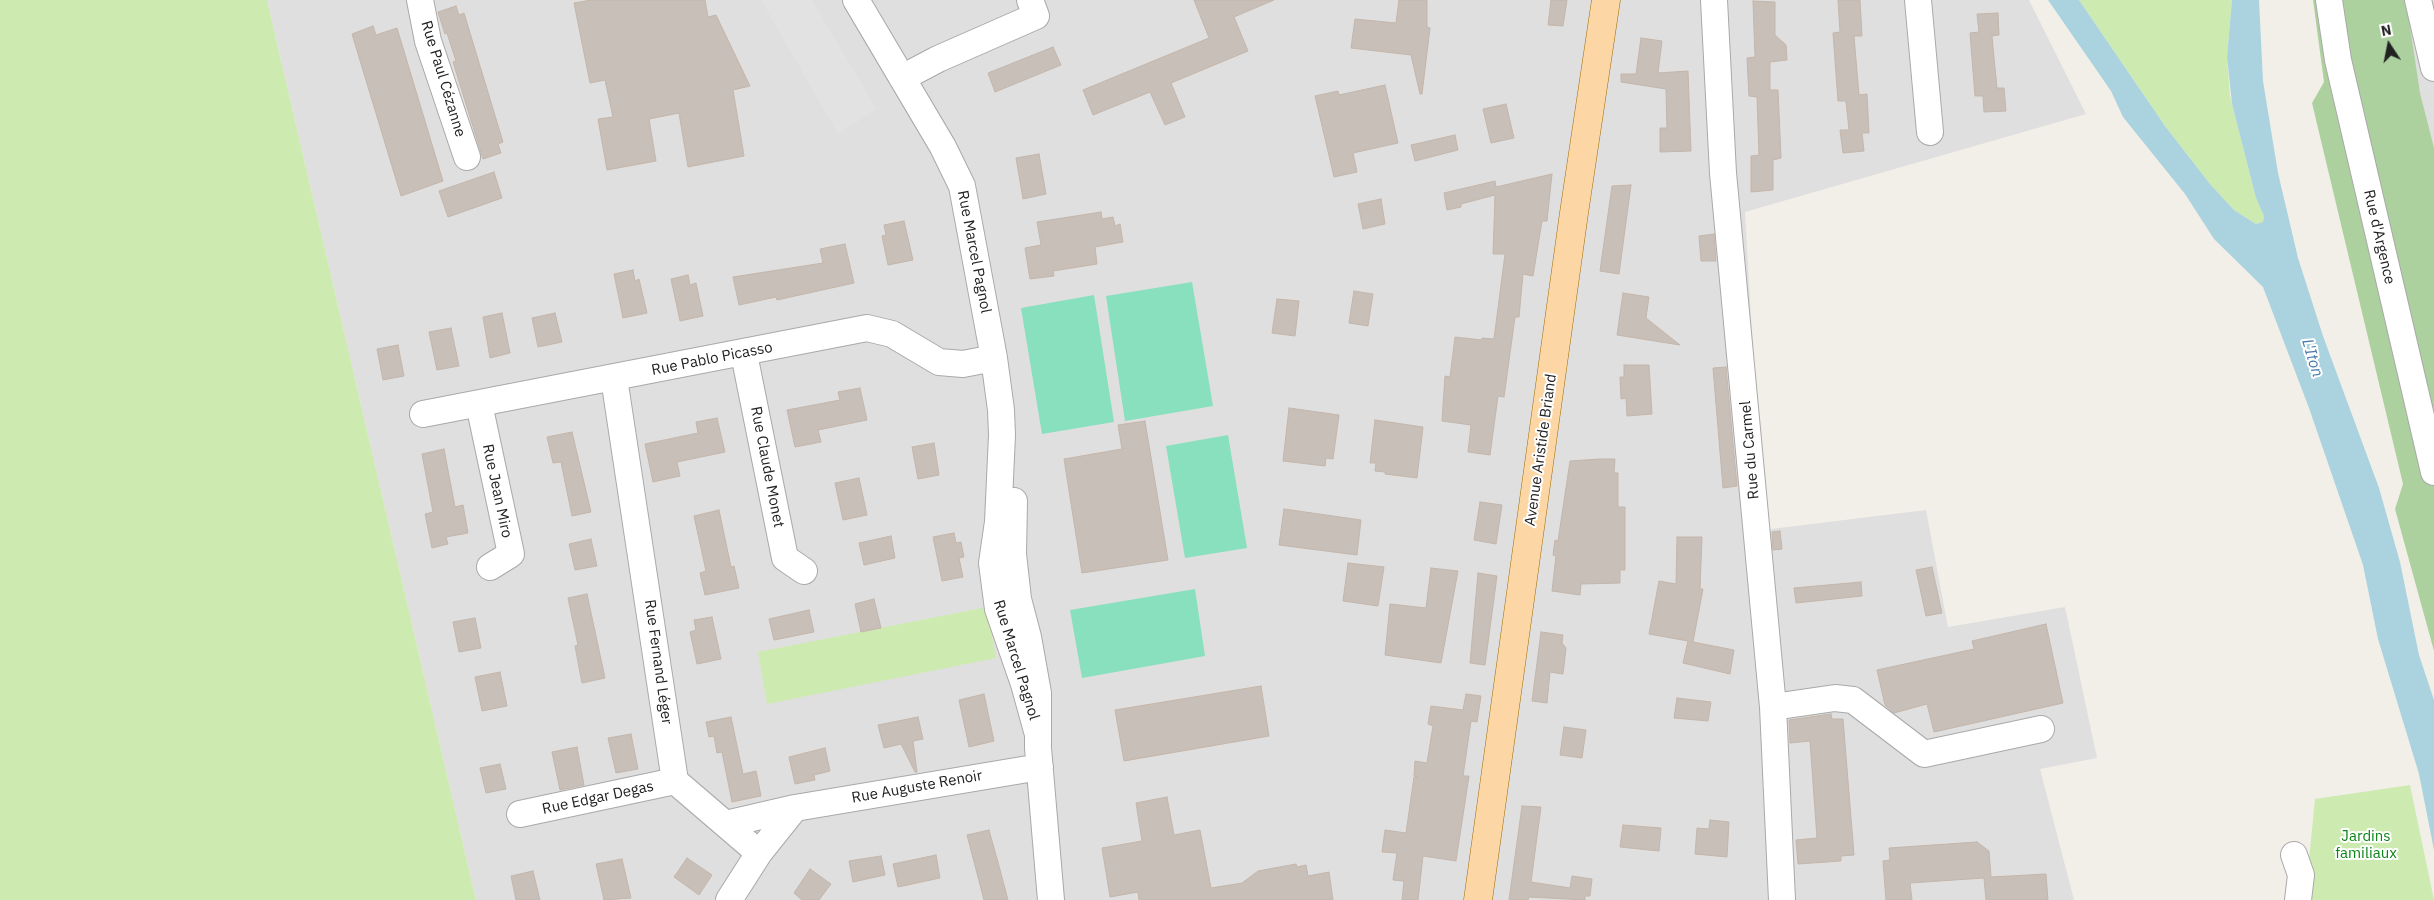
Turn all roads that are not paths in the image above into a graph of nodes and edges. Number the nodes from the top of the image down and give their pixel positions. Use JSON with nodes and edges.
{"nodes":[{"id":1,"x":420,"y":0,"type":"edge"},
{"id":2,"x":856,"y":0,"type":"edge"},
{"id":3,"x":1030,"y":0,"type":"edge"},
{"id":4,"x":1606,"y":0,"type":"edge"},
{"id":5,"x":1714,"y":0,"type":"edge"},
{"id":6,"x":1918,"y":0,"type":"edge"},
{"id":7,"x":2329,"y":0,"type":"edge"},
{"id":8,"x":2418,"y":0,"type":"edge"},
{"id":9,"x":2434,"y":68,"type":"edge"},
{"id":10,"x":902,"y":78,"type":"junction"},
{"id":11,"x":1930,"y":132,"type":"dead end"},
{"id":12,"x":467,"y":157,"type":"dead end"},
{"id":13,"x":744,"y":354,"type":"junction"},
{"id":14,"x":994,"y":358,"type":"junction"},
{"id":15,"x":614,"y":378,"type":"junction"},
{"id":16,"x":479,"y":404,"type":"junction"},
{"id":17,"x":423,"y":414,"type":"dead end"},
{"id":18,"x":2434,"y":472,"type":"edge"},
{"id":19,"x":490,"y":567,"type":"dead end"},
{"id":20,"x":804,"y":571,"type":"dead end"},
{"id":21,"x":1773,"y":707,"type":"junction"},
{"id":22,"x":2041,"y":729,"type":"dead end"},
{"id":23,"x":1040,"y":767,"type":"junction"},
{"id":24,"x":675,"y":781,"type":"junction"},
{"id":25,"x":796,"y":808,"type":"junction"},
{"id":26,"x":520,"y":814,"type":"dead end"},
{"id":27,"x":726,"y":824,"type":"junction"},
{"id":28,"x":759,"y":853,"type":"junction"},
{"id":29,"x":2294,"y":855,"type":"dead end"},
{"id":30,"x":729,"y":900,"type":"edge"},
{"id":31,"x":1051,"y":900,"type":"edge"},
{"id":32,"x":1478,"y":900,"type":"edge"},
{"id":33,"x":1782,"y":900,"type":"edge"},
{"id":34,"x":2298,"y":900,"type":"edge"}],
"edges":[{"from":1,"to":12,"type":"street","name":"Rue Paul Cézanne"},
{"from":2,"to":10,"type":"street","name":"Rue Marcel Pagnol"},
{"from":3,"to":10,"type":"street"},
{"from":4,"to":32,"type":"main road","name":"Avenue Aristide Briand"},
{"from":5,"to":21,"type":"street","name":"Rue du Carmel"},
{"from":6,"to":11,"type":"street"},
{"from":7,"to":18,"type":"street","name":"Rue d'Argence"},
{"from":8,"to":9,"type":"street"},
{"from":10,"to":14,"type":"street","name":"Rue Marcel Pagnol"},
{"from":13,"to":14,"type":"street","name":"Rue Pablo Picasso"},
{"from":13,"to":15,"type":"street","name":"Rue Pablo Picasso"},
{"from":13,"to":20,"type":"street","name":"Rue Claude Monet"},
{"from":14,"to":23,"type":"street","name":"Rue Marcel Pagnol"},
{"from":15,"to":16,"type":"street","name":"Rue Pablo Picasso"},
{"from":15,"to":24,"type":"street","name":"Rue Fernand Léger"},
{"from":16,"to":17,"type":"street","name":"Rue Pablo Picasso"},
{"from":16,"to":19,"type":"street","name":"Rue Jean Miro"},
{"from":21,"to":22,"type":"street"},
{"from":21,"to":33,"type":"street","name":"Rue du Carmel"},
{"from":23,"to":25,"type":"street","name":"Rue Auguste Renoir"},
{"from":23,"to":31,"type":"street","name":"Rue Marcel Pagnol"},
{"from":24,"to":26,"type":"street","name":"Rue Edgar Degas"},
{"from":24,"to":27,"type":"street"},
{"from":25,"to":27,"type":"street","name":"Rue Auguste Renoir"},
{"from":25,"to":28,"type":"street"},
{"from":27,"to":28,"type":"street"},
{"from":28,"to":30,"type":"street"},
{"from":29,"to":34,"type":"street"}]}
